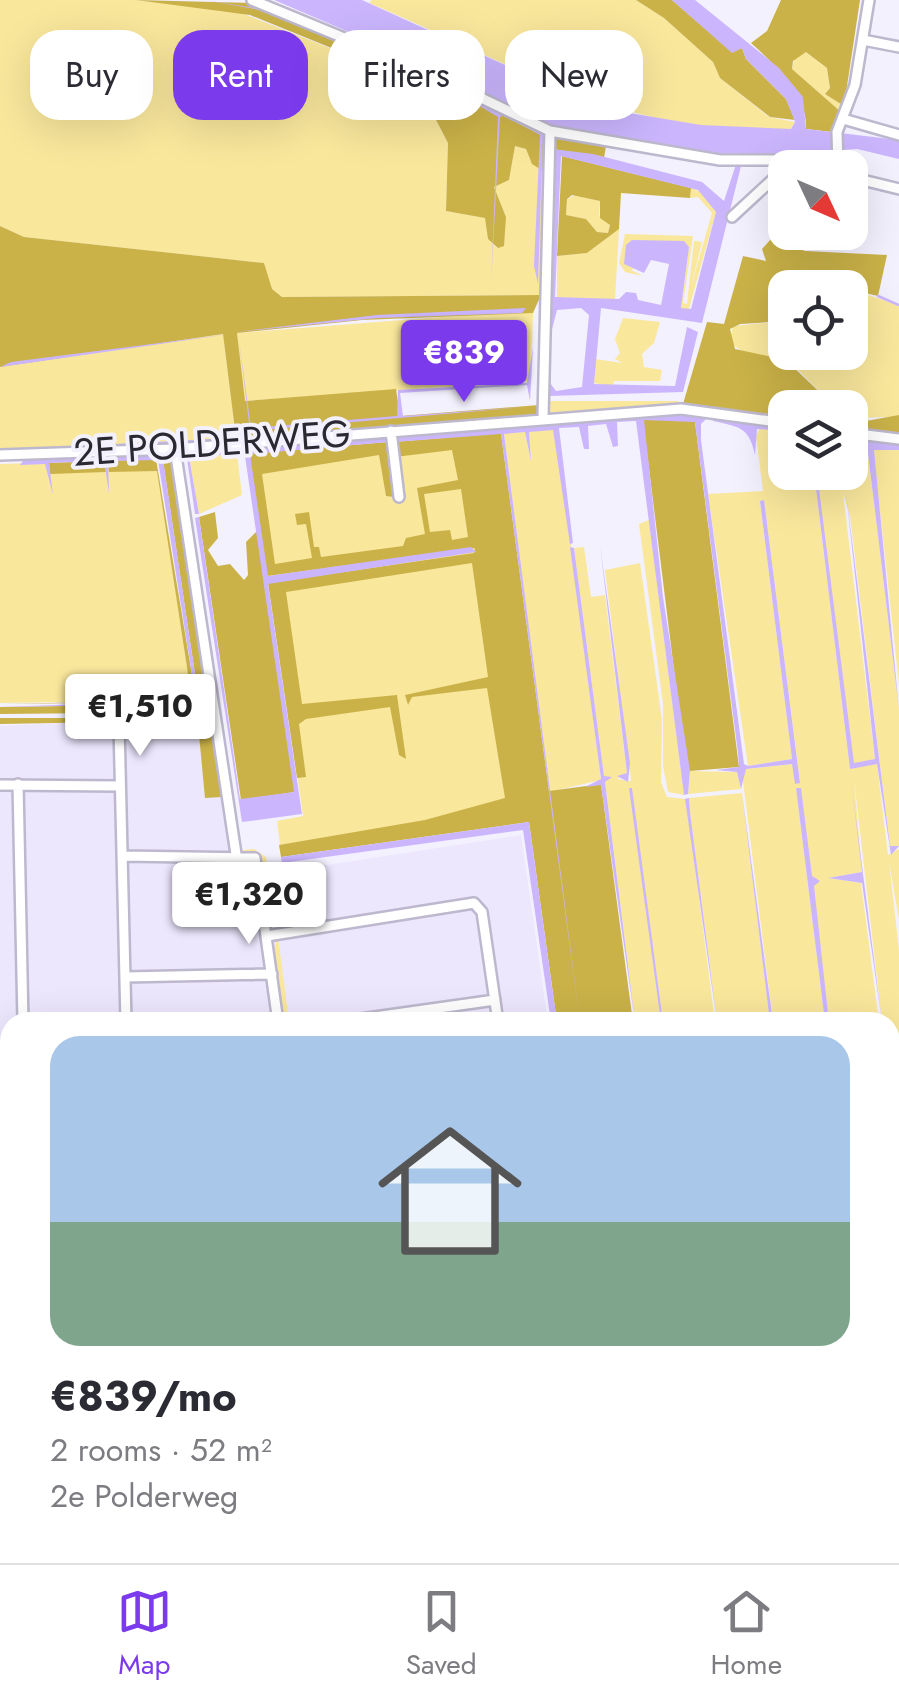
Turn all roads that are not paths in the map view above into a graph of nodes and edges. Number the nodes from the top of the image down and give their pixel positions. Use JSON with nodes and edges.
{"nodes":[{"id":1,"x":252,"y":0,"type":"edge"},
{"id":2,"x":869,"y":0,"type":"edge"},
{"id":3,"x":863,"y":40,"type":"junction"},
{"id":4,"x":899,"y":47,"type":"edge"},
{"id":5,"x":842,"y":119,"type":"junction"},
{"id":6,"x":550,"y":131,"type":"junction"},
{"id":7,"x":899,"y":136,"type":"edge"},
{"id":8,"x":837,"y":150,"type":"edge"},
{"id":9,"x":768,"y":164,"type":"edge"},
{"id":10,"x":868,"y":182,"type":"edge"},
{"id":11,"x":768,"y":184,"type":"edge"},
{"id":12,"x":899,"y":189,"type":"edge"},
{"id":13,"x":732,"y":217,"type":"dead end"},
{"id":14,"x":543,"y":417,"type":"junction"},
{"id":15,"x":768,"y":421,"type":"edge"},
{"id":16,"x":391,"y":431,"type":"junction"},
{"id":17,"x":868,"y":435,"type":"edge"},
{"id":18,"x":899,"y":439,"type":"edge"},
{"id":19,"x":175,"y":449,"type":"junction"},
{"id":20,"x":0,"y":455,"type":"edge"},
{"id":21,"x":399,"y":496,"type":"dead end"},
{"id":22,"x":119,"y":726,"type":"dead end"},
{"id":23,"x":18,"y":784,"type":"junction"},
{"id":24,"x":0,"y":785,"type":"edge"},
{"id":25,"x":118,"y":786,"type":"junction"},
{"id":26,"x":236,"y":854,"type":"junction"},
{"id":27,"x":122,"y":856,"type":"junction"},
{"id":28,"x":267,"y":936,"type":"junction"},
{"id":29,"x":272,"y":974,"type":"junction"},
{"id":30,"x":125,"y":977,"type":"junction"},
{"id":31,"x":494,"y":1000,"type":"junction"},
{"id":32,"x":23,"y":1012,"type":"edge"},
{"id":33,"x":126,"y":1012,"type":"edge"},
{"id":34,"x":277,"y":1012,"type":"edge"},
{"id":35,"x":409,"y":1012,"type":"edge"},
{"id":36,"x":496,"y":1012,"type":"edge"}],
"edges":[{"from":1,"to":6,"type":"street"},
{"from":2,"to":3,"type":"street"},
{"from":3,"to":4,"type":"street"},
{"from":3,"to":5,"type":"street"},
{"from":5,"to":7,"type":"street"},
{"from":5,"to":8,"type":"street"},
{"from":6,"to":9,"type":"street"},
{"from":6,"to":14,"type":"street"},
{"from":10,"to":12,"type":"street"},
{"from":11,"to":13,"type":"street"},
{"from":14,"to":15,"type":"street","name":"2E POLDERWEG"},
{"from":14,"to":16,"type":"street","name":"2E POLDERWEG"},
{"from":16,"to":19,"type":"street","name":"2E POLDERWEG"},
{"from":16,"to":21,"type":"street"},
{"from":17,"to":18,"type":"street"},
{"from":19,"to":20,"type":"street","name":"2E POLDERWEG"},
{"from":19,"to":26,"type":"street"},
{"from":22,"to":25,"type":"street"},
{"from":23,"to":24,"type":"street"},
{"from":23,"to":25,"type":"street"},
{"from":23,"to":32,"type":"street"},
{"from":25,"to":27,"type":"street"},
{"from":26,"to":27,"type":"street"},
{"from":26,"to":28,"type":"street"},
{"from":27,"to":30,"type":"street"},
{"from":28,"to":29,"type":"street"},
{"from":28,"to":31,"type":"street"},
{"from":29,"to":30,"type":"street"},
{"from":29,"to":34,"type":"street"},
{"from":30,"to":33,"type":"street"},
{"from":31,"to":35,"type":"street"},
{"from":31,"to":36,"type":"street"}]}
